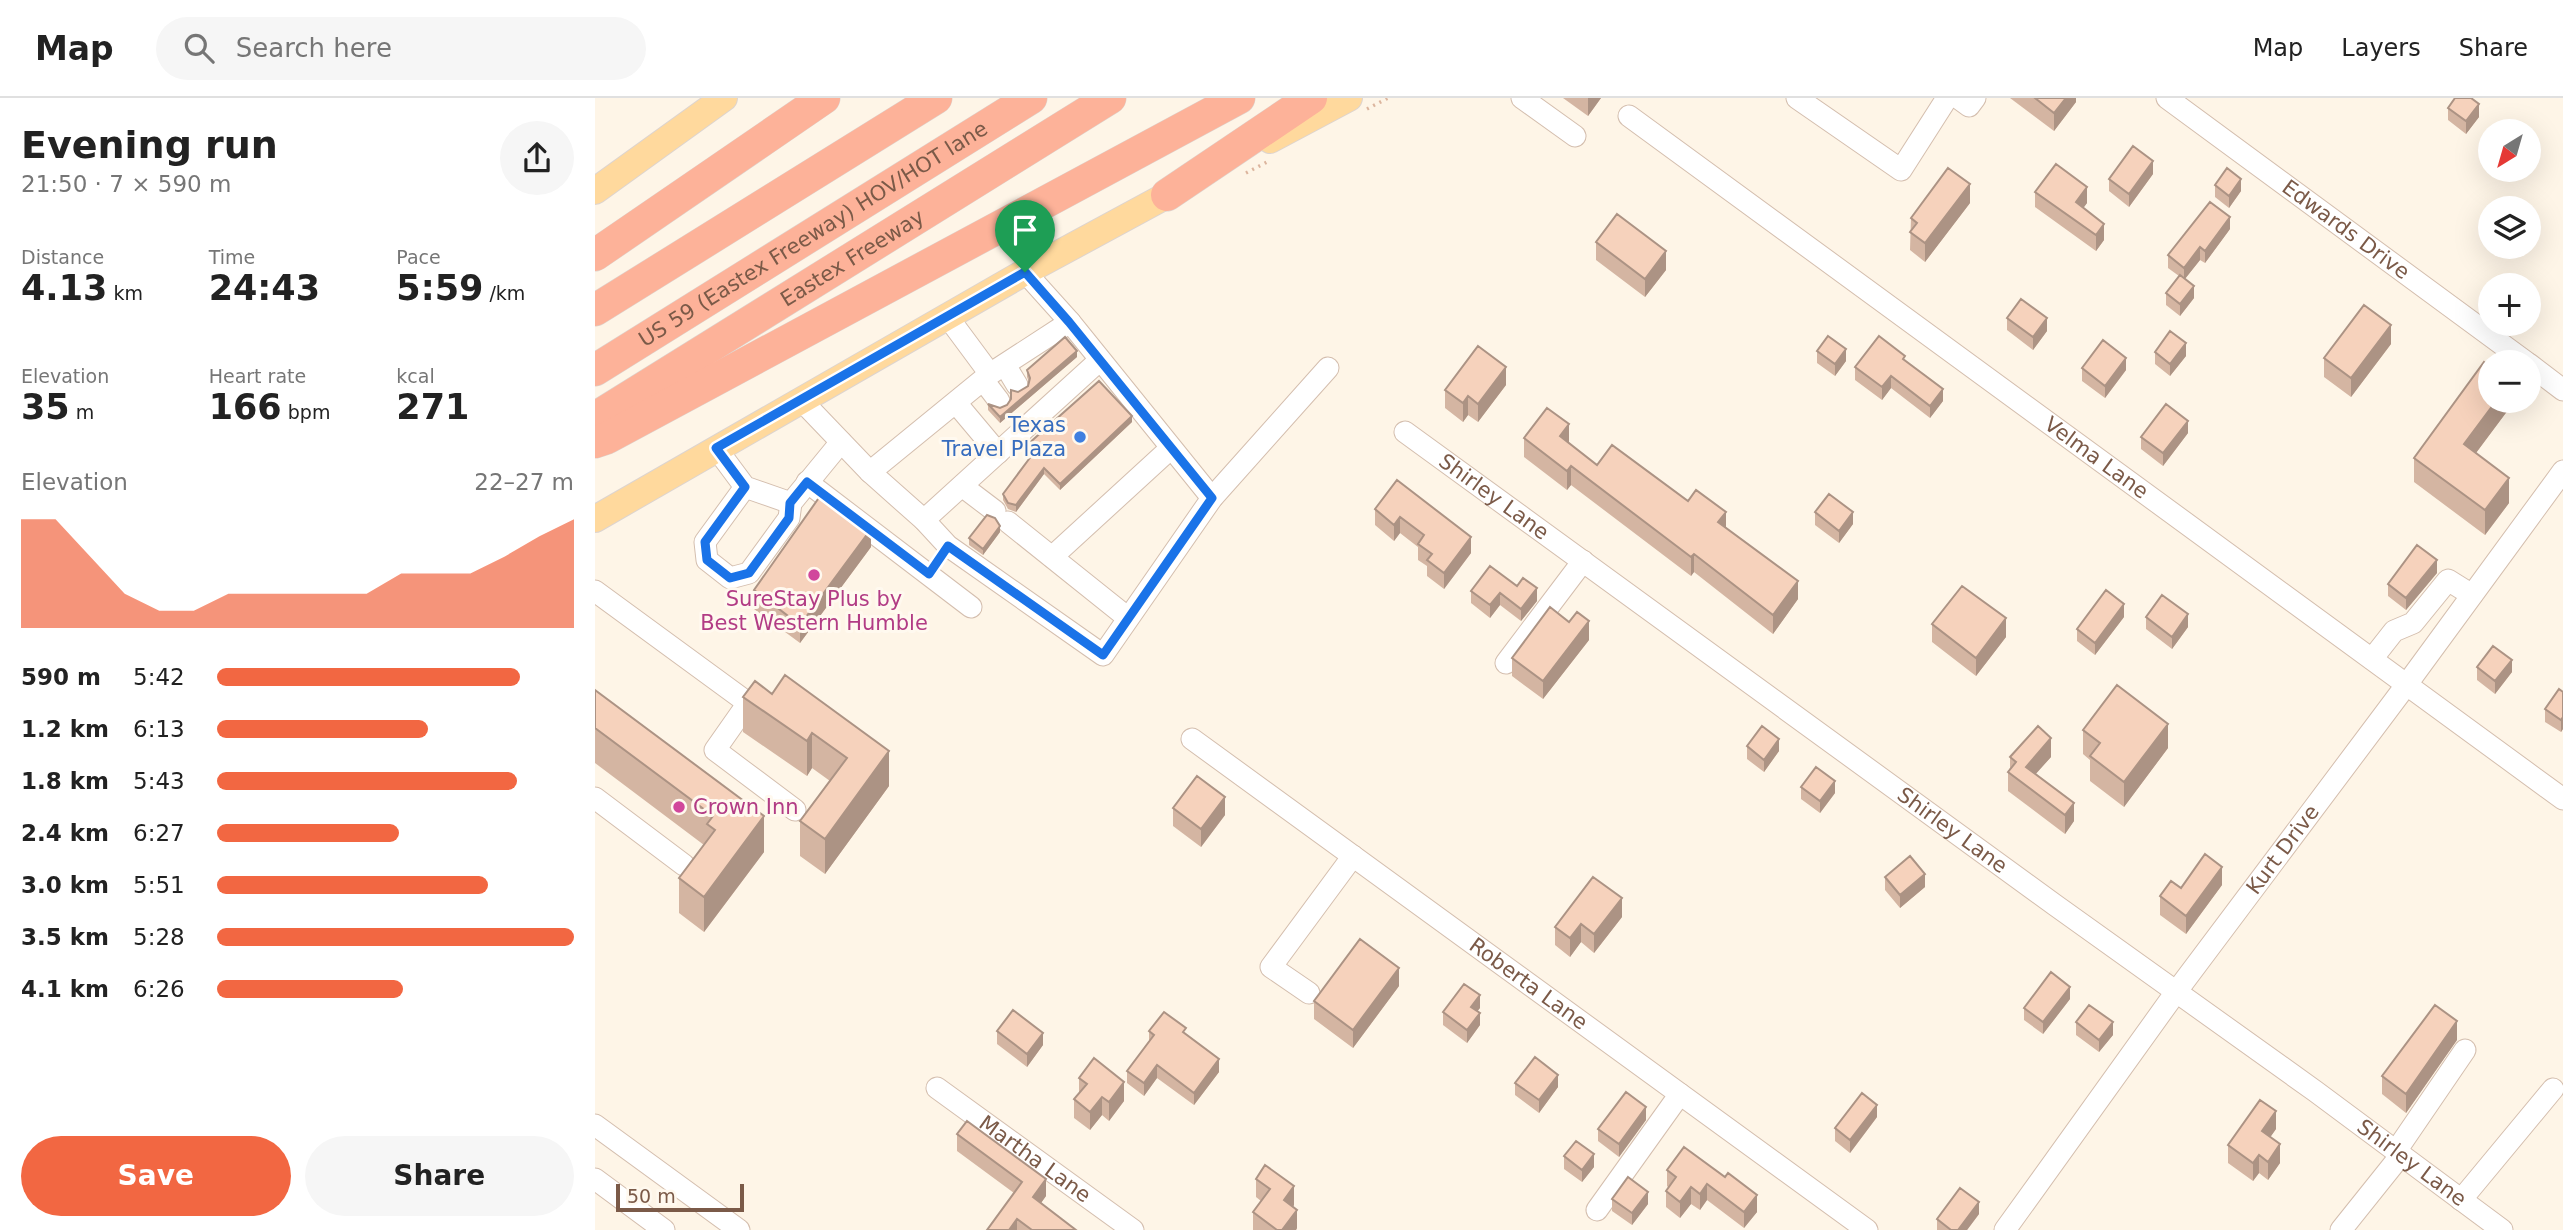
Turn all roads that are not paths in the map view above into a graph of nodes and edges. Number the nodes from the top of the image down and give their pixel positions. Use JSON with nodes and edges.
{"nodes":[{"id":1,"x":724,"y":98,"type":"edge"},
{"id":2,"x":824,"y":98,"type":"edge"},
{"id":3,"x":936,"y":98,"type":"edge"},
{"id":4,"x":1031,"y":98,"type":"edge"},
{"id":5,"x":1110,"y":98,"type":"edge"},
{"id":6,"x":1239,"y":98,"type":"edge"},
{"id":7,"x":1311,"y":98,"type":"edge"},
{"id":8,"x":1349,"y":98,"type":"edge"},
{"id":9,"x":1522,"y":98,"type":"edge"},
{"id":10,"x":1797,"y":98,"type":"edge"},
{"id":11,"x":1947,"y":98,"type":"edge"},
{"id":12,"x":1958,"y":98,"type":"edge"},
{"id":13,"x":1975,"y":98,"type":"edge"},
{"id":14,"x":2167,"y":98,"type":"edge"},
{"id":15,"x":1629,"y":116,"type":"dead end"},
{"id":16,"x":1575,"y":136,"type":"dead end"},
{"id":17,"x":595,"y":191,"type":"edge"},
{"id":18,"x":1167,"y":195,"type":"junction"},
{"id":19,"x":595,"y":255,"type":"edge"},
{"id":20,"x":1025,"y":272,"type":"junction"},
{"id":21,"x":595,"y":310,"type":"edge"},
{"id":22,"x":947,"y":316,"type":"junction"},
{"id":23,"x":1069,"y":322,"type":"junction"},
{"id":24,"x":2509,"y":350,"type":"edge"},
{"id":25,"x":1100,"y":360,"type":"junction"},
{"id":26,"x":1328,"y":368,"type":"dead end"},
{"id":27,"x":595,"y":370,"type":"edge"},
{"id":28,"x":1033,"y":370,"type":"junction"},
{"id":29,"x":2541,"y":374,"type":"edge"},
{"id":30,"x":2563,"y":390,"type":"edge"},
{"id":31,"x":1029,"y":399,"type":"junction"},
{"id":32,"x":801,"y":400,"type":"junction"},
{"id":33,"x":955,"y":403,"type":"junction"},
{"id":34,"x":1011,"y":415,"type":"junction"},
{"id":35,"x":595,"y":418,"type":"edge"},
{"id":36,"x":1405,"y":432,"type":"dead end"},
{"id":37,"x":595,"y":442,"type":"edge"},
{"id":38,"x":841,"y":442,"type":"junction"},
{"id":39,"x":716,"y":448,"type":"junction"},
{"id":40,"x":1171,"y":448,"type":"junction"},
{"id":41,"x":998,"y":453,"type":"junction"},
{"id":42,"x":2563,"y":471,"type":"edge"},
{"id":43,"x":870,"y":472,"type":"junction"},
{"id":44,"x":807,"y":482,"type":"junction"},
{"id":45,"x":962,"y":486,"type":"junction"},
{"id":46,"x":745,"y":487,"type":"junction"},
{"id":47,"x":1212,"y":498,"type":"junction"},
{"id":48,"x":790,"y":503,"type":"junction"},
{"id":49,"x":595,"y":519,"type":"edge"},
{"id":50,"x":924,"y":520,"type":"junction"},
{"id":51,"x":948,"y":546,"type":"junction"},
{"id":52,"x":1052,"y":557,"type":"junction"},
{"id":53,"x":1583,"y":561,"type":"junction"},
{"id":54,"x":929,"y":574,"type":"junction"},
{"id":55,"x":595,"y":592,"type":"edge"},
{"id":56,"x":2472,"y":595,"type":"junction"},
{"id":57,"x":971,"y":607,"type":"dead end"},
{"id":58,"x":1128,"y":618,"type":"junction"},
{"id":59,"x":2372,"y":659,"type":"junction"},
{"id":60,"x":1506,"y":663,"type":"dead end"},
{"id":61,"x":2407,"y":684,"type":"junction"},
{"id":62,"x":1192,"y":739,"type":"dead end"},
{"id":63,"x":595,"y":798,"type":"edge"},
{"id":64,"x":2563,"y":799,"type":"edge"},
{"id":65,"x":795,"y":810,"type":"dead end"},
{"id":66,"x":1353,"y":856,"type":"junction"},
{"id":67,"x":684,"y":865,"type":"dead end"},
{"id":68,"x":2176,"y":992,"type":"junction"},
{"id":69,"x":1308,"y":993,"type":"dead end"},
{"id":70,"x":2465,"y":1050,"type":"dead end"},
{"id":71,"x":937,"y":1087,"type":"dead end"},
{"id":72,"x":2553,"y":1089,"type":"dead end"},
{"id":73,"x":1680,"y":1094,"type":"junction"},
{"id":74,"x":595,"y":1125,"type":"edge"},
{"id":75,"x":2398,"y":1153,"type":"junction"},
{"id":76,"x":595,"y":1180,"type":"edge"},
{"id":77,"x":2461,"y":1200,"type":"junction"},
{"id":78,"x":1597,"y":1210,"type":"dead end"},
{"id":79,"x":664,"y":1230,"type":"edge"},
{"id":80,"x":739,"y":1230,"type":"edge"},
{"id":81,"x":1133,"y":1230,"type":"edge"},
{"id":82,"x":1867,"y":1230,"type":"edge"},
{"id":83,"x":2005,"y":1230,"type":"edge"},
{"id":84,"x":2341,"y":1230,"type":"edge"},
{"id":85,"x":2501,"y":1230,"type":"edge"}],
"edges":[{"from":1,"to":17,"type":"main road"},
{"from":2,"to":19,"type":"highway"},
{"from":3,"to":21,"type":"highway"},
{"from":4,"to":27,"type":"highway","name":"US 59 (Eastex Freeway) HOV/HOT lane"},
{"from":5,"to":35,"type":"highway","name":"Eastex Freeway"},
{"from":6,"to":37,"type":"highway"},
{"from":7,"to":18,"type":"highway"},
{"from":8,"to":18,"type":"main road"},
{"from":9,"to":16,"type":"street"},
{"from":10,"to":11,"type":"street"},
{"from":12,"to":13,"type":"street"},
{"from":14,"to":24,"type":"street","name":"Edwards Drive"},
{"from":15,"to":59,"type":"street","name":"Velma Lane"},
{"from":18,"to":20,"type":"main road"},
{"from":20,"to":22,"type":"main road"},
{"from":20,"to":23,"type":"street"},
{"from":22,"to":28,"type":"street"},
{"from":22,"to":32,"type":"main road"},
{"from":23,"to":25,"type":"street"},
{"from":23,"to":28,"type":"street"},
{"from":25,"to":28,"type":"street"},
{"from":25,"to":40,"type":"street"},
{"from":26,"to":47,"type":"street"},
{"from":28,"to":31,"type":"street"},
{"from":28,"to":31,"type":"street"},
{"from":28,"to":33,"type":"street"},
{"from":28,"to":34,"type":"street"},
{"from":29,"to":30,"type":"street","name":"Edwards Drive"},
{"from":31,"to":34,"type":"street"},
{"from":32,"to":38,"type":"street"},
{"from":32,"to":39,"type":"main road"},
{"from":33,"to":41,"type":"street"},
{"from":33,"to":43,"type":"street"},
{"from":34,"to":41,"type":"street"},
{"from":36,"to":53,"type":"street","name":"Shirley Lane"},
{"from":38,"to":43,"type":"street"},
{"from":38,"to":44,"type":"street"},
{"from":39,"to":46,"type":"street"},
{"from":39,"to":49,"type":"main road"},
{"from":40,"to":47,"type":"street"},
{"from":40,"to":52,"type":"street"},
{"from":41,"to":45,"type":"street"},
{"from":42,"to":56,"type":"street","name":"Kurt Drive"},
{"from":43,"to":50,"type":"street"},
{"from":44,"to":48,"type":"street"},
{"from":44,"to":54,"type":"street"},
{"from":45,"to":50,"type":"street"},
{"from":45,"to":52,"type":"street"},
{"from":46,"to":48,"type":"street"},
{"from":46,"to":48,"type":"street"},
{"from":47,"to":58,"type":"street"},
{"from":50,"to":51,"type":"street"},
{"from":51,"to":54,"type":"street"},
{"from":51,"to":58,"type":"street"},
{"from":52,"to":58,"type":"street"},
{"from":53,"to":60,"type":"street"},
{"from":53,"to":68,"type":"street","name":"Shirley Lane"},
{"from":54,"to":57,"type":"street"},
{"from":55,"to":65,"type":"street"},
{"from":56,"to":59,"type":"street"},
{"from":56,"to":61,"type":"street","name":"Kurt Drive"},
{"from":59,"to":61,"type":"street","name":"Velma Lane"},
{"from":61,"to":64,"type":"street","name":"Velma Lane"},
{"from":61,"to":68,"type":"street","name":"Kurt Drive"},
{"from":62,"to":66,"type":"street","name":"Roberta Lane"},
{"from":63,"to":67,"type":"street"},
{"from":66,"to":69,"type":"street"},
{"from":66,"to":73,"type":"street","name":"Roberta Lane"},
{"from":68,"to":75,"type":"street","name":"Shirley Lane"},
{"from":68,"to":83,"type":"street","name":"Kurt Drive"},
{"from":70,"to":75,"type":"street"},
{"from":71,"to":81,"type":"street","name":"Martha Lane"},
{"from":72,"to":77,"type":"street"},
{"from":73,"to":78,"type":"street"},
{"from":73,"to":82,"type":"street","name":"Roberta Lane"},
{"from":74,"to":80,"type":"street"},
{"from":75,"to":77,"type":"street","name":"Shirley Lane"},
{"from":75,"to":84,"type":"street"},
{"from":76,"to":79,"type":"street"},
{"from":77,"to":85,"type":"street","name":"Shirley Lane"}]}
